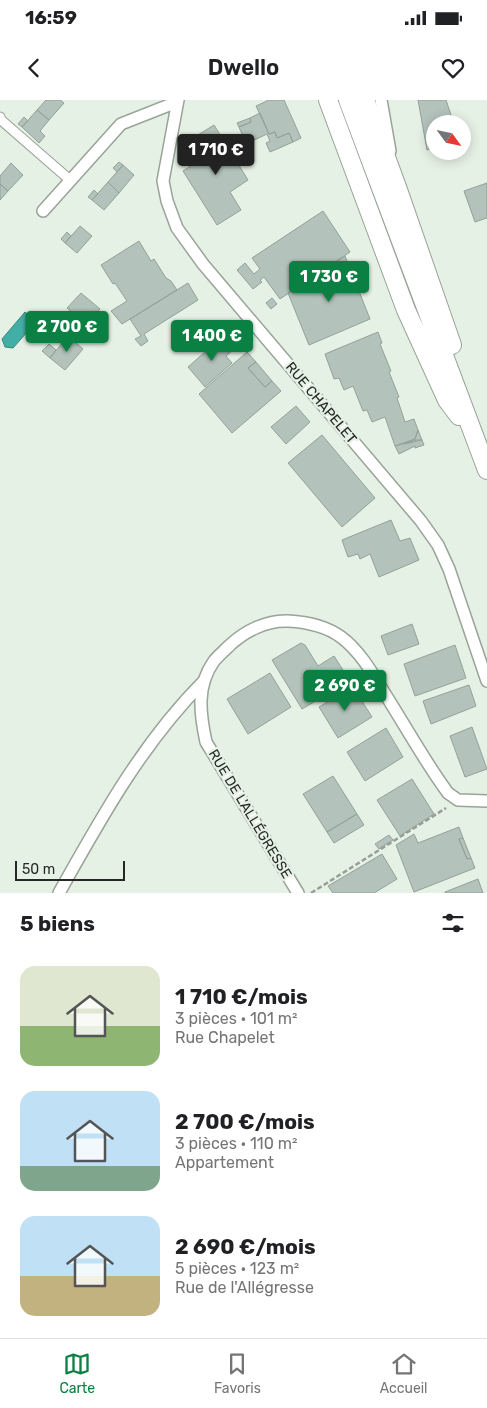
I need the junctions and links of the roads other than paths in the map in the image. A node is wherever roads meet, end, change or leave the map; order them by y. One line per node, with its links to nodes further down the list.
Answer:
1 (328, 100): 10 (main road)
2 (348, 100): 10 (main road)
3 (364, 100): 8 (main road)
4 (381, 100): 8 (street)
5 (177, 101): 7 (street); 12 (street, RUE CHAPELET)
6 (0, 117): 7 (street)
7 (70, 180): 9 (street)
8 (397, 187): 10 (main road)
9 (43, 211)
10 (475, 439): 11 (main road)
11 (487, 470)
12 (487, 681)
13 (204, 682): 14 (street, RUE DE L'ALLÉGRESSE); 15 (street); 16 (street, RUE DE L'ALLÉGRESSE)
14 (487, 801)
15 (59, 893)
16 (298, 893)

